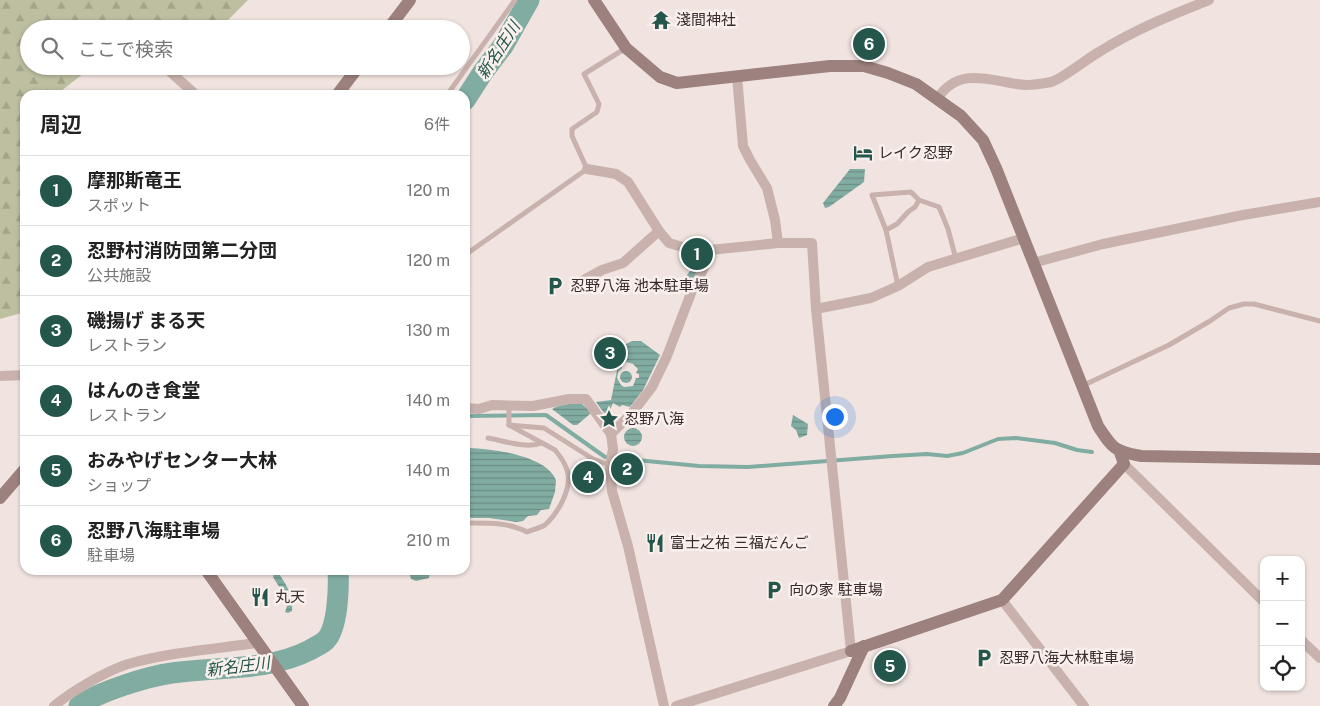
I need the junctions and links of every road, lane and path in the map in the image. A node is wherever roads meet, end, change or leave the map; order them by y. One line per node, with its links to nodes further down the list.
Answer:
1 (410, 0): 5 (street)
2 (515, 0): 7 (lane)
3 (594, 0): 6 (street)
4 (1209, 0): 15 (street)
5 (395, 20)
6 (626, 48): 11 (street); 16 (lane)
7 (470, 63)
8 (174, 75): 12 (street)
9 (352, 75): 13 (street)
10 (461, 75): 14 (lane)
11 (737, 76): 15 (street); 22 (street)
12 (190, 90)
13 (341, 90)
14 (451, 90)
15 (938, 98): 21 (street)
16 (587, 170): 20 (street); 24 (lane)
17 (919, 200): 19 (lane); 19 (lane); 25 (lane)
18 (1320, 202): 26 (street)
19 (886, 230): 28 (lane)
20 (660, 231): 23 (street); 27 (street)
21 (1024, 238): 25 (street); 26 (street)
22 (778, 243): 23 (street); 29 (street)
23 (710, 250): 37 (street)
24 (470, 252)
25 (956, 259): 28 (street)
26 (1033, 263): 33 (street)
27 (582, 281)
28 (898, 286): 29 (street)
29 (816, 309): 52 (street)
30 (1320, 321): 33 (lane)
31 (20, 375): 32 (street)
32 (0, 376)
33 (1082, 386): 40 (street)
34 (509, 407): 35 (street); 36 (lane); 37 (street)
35 (470, 408)
36 (509, 425): 39 (lane); 42 (lane)
37 (612, 434): 42 (street)
38 (488, 438): 39 (lane)
39 (542, 443): 45 (lane)
40 (1122, 458): 41 (street); 47 (street); 48 (street)
41 (1320, 459)
42 (610, 465): 56 (street)
43 (20, 475): 44 (street)
44 (0, 498)
45 (470, 524)
46 (209, 575): 50 (street)
47 (1002, 600): 51 (street); 59 (street)
48 (1263, 601)
49 (1305, 644): 53 (street)
50 (258, 645): 54 (street); 55 (street)
51 (864, 646): 52 (street); 58 (street)
52 (851, 651): 57 (street)
53 (1320, 658)
54 (54, 706)
55 (303, 706)
56 (664, 706)
57 (676, 706)
58 (834, 706)
59 (1084, 706)

